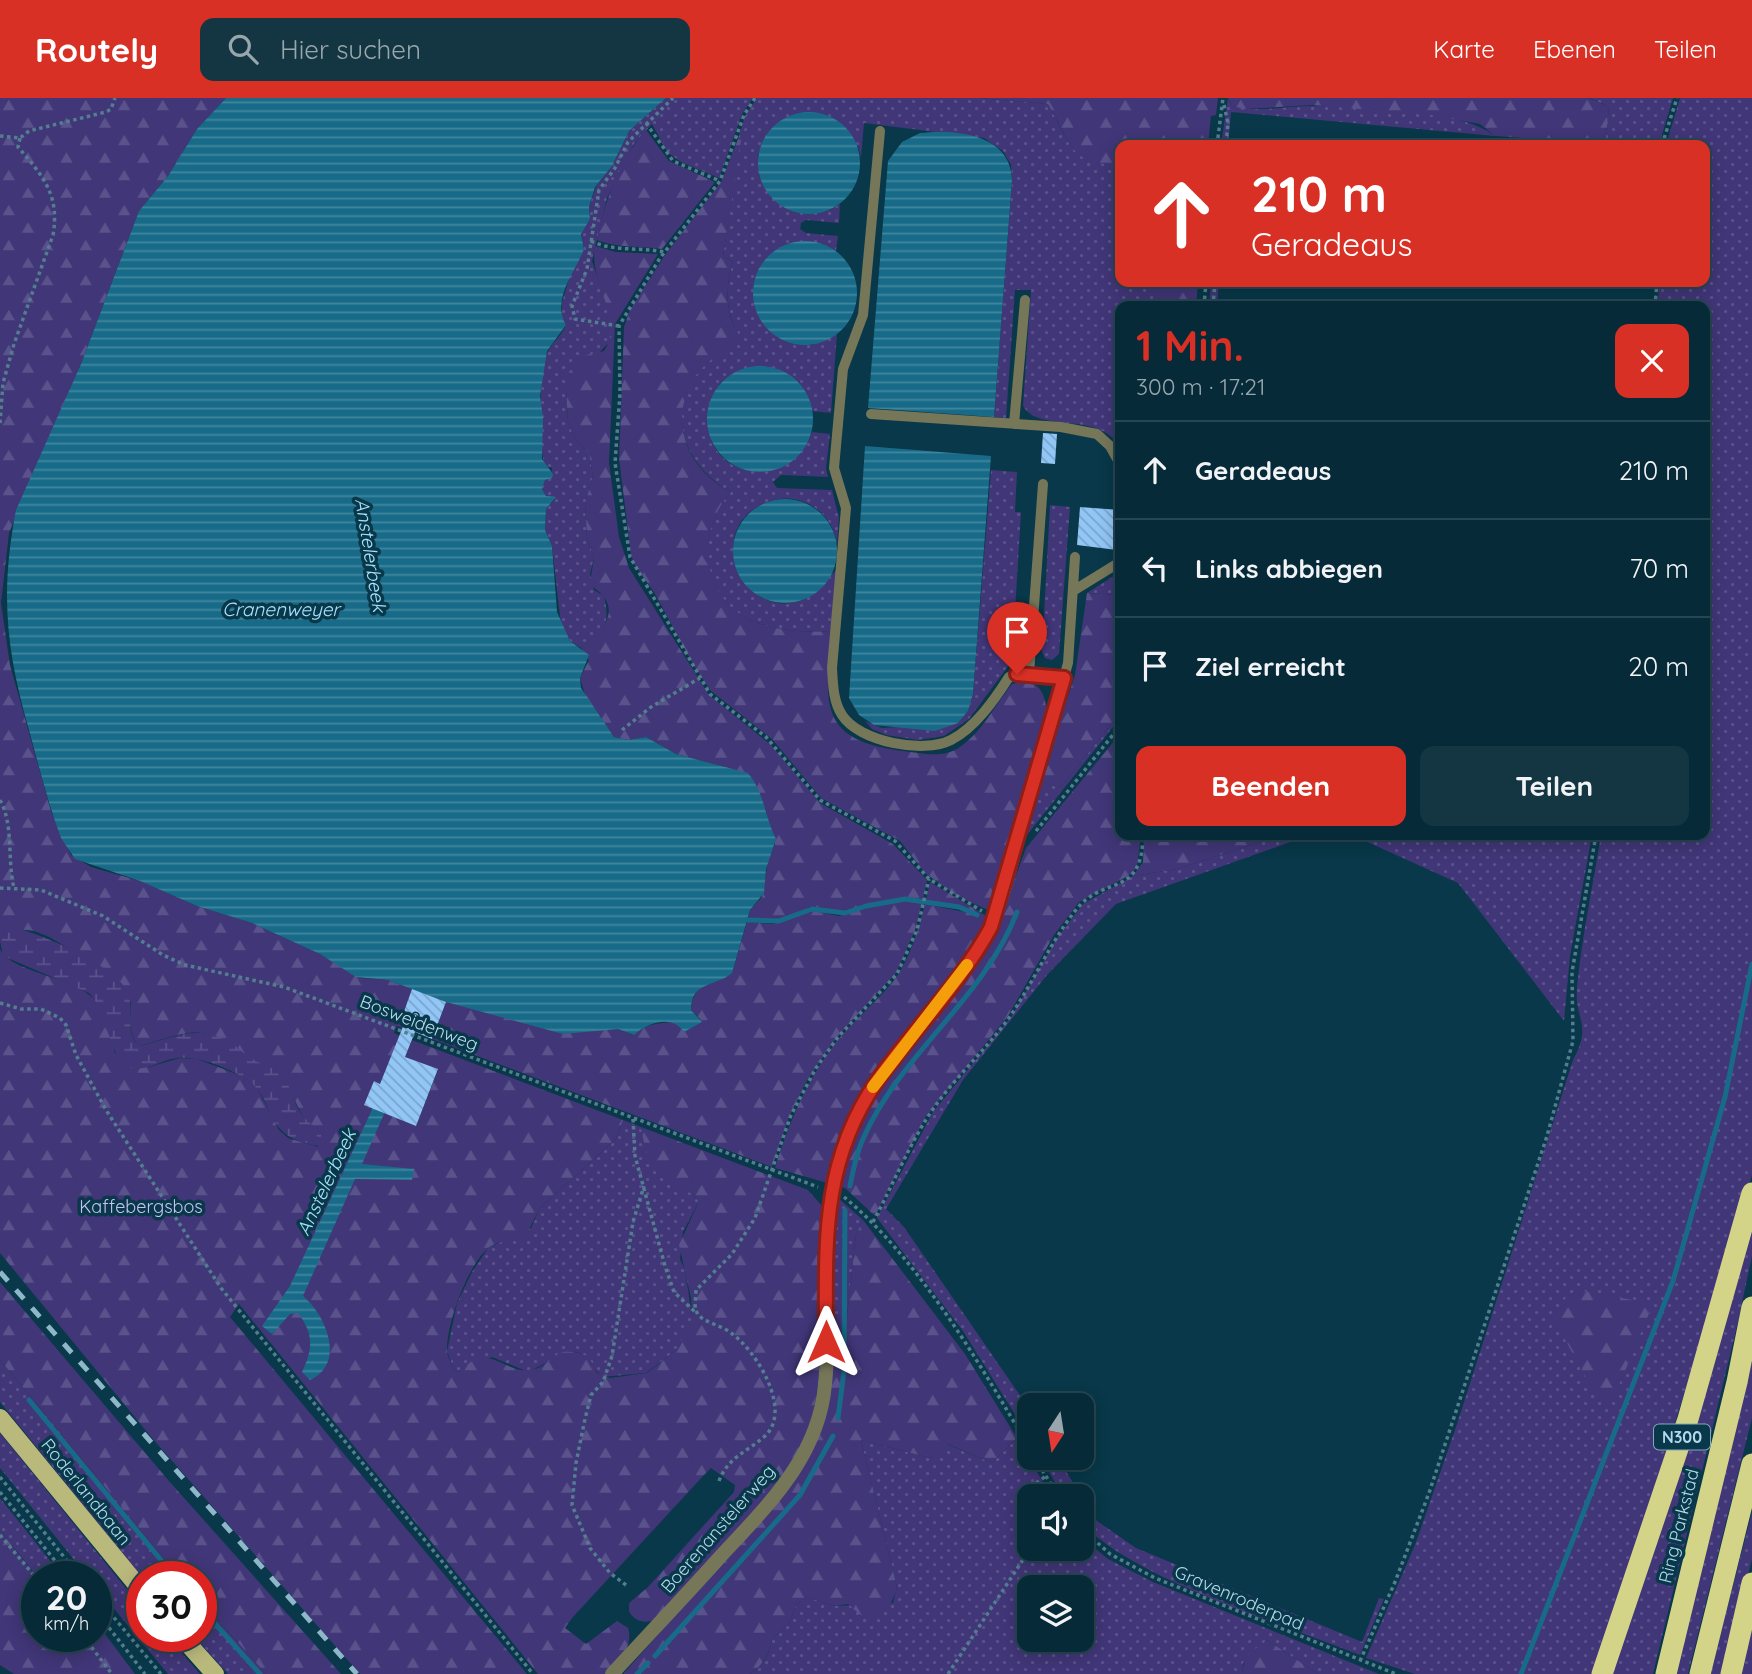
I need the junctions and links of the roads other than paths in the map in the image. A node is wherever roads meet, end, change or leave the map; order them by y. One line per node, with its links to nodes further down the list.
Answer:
1 (880, 131): 10 (lane)
2 (1025, 300): 4 (lane)
3 (871, 414): 4 (lane)
4 (1014, 424): 5 (lane)
5 (1115, 455)
6 (1043, 484): 10 (lane)
7 (1075, 557): 9 (lane)
8 (1115, 565): 9 (lane)
9 (1073, 591): 11 (lane)
10 (1029, 674): 11 (lane)
11 (1064, 678): 12 (lane)
12 (1013, 858): 21 (street, Boerenanstelerweg)
13 (1752, 1194): 22 (highway, N300)
14 (1752, 1307): 23 (highway, Ring Parkstad / N300)
15 (0, 1418): 17 (main road, Roderlandbaan)
16 (1752, 1464): 24 (highway)
17 (126, 1572)
18 (1752, 1583): 25 (highway)
19 (195, 1652): 20 (main road)
20 (215, 1674)
21 (612, 1674)
22 (1602, 1674)
23 (1665, 1674)
24 (1700, 1674)
25 (1731, 1674)

